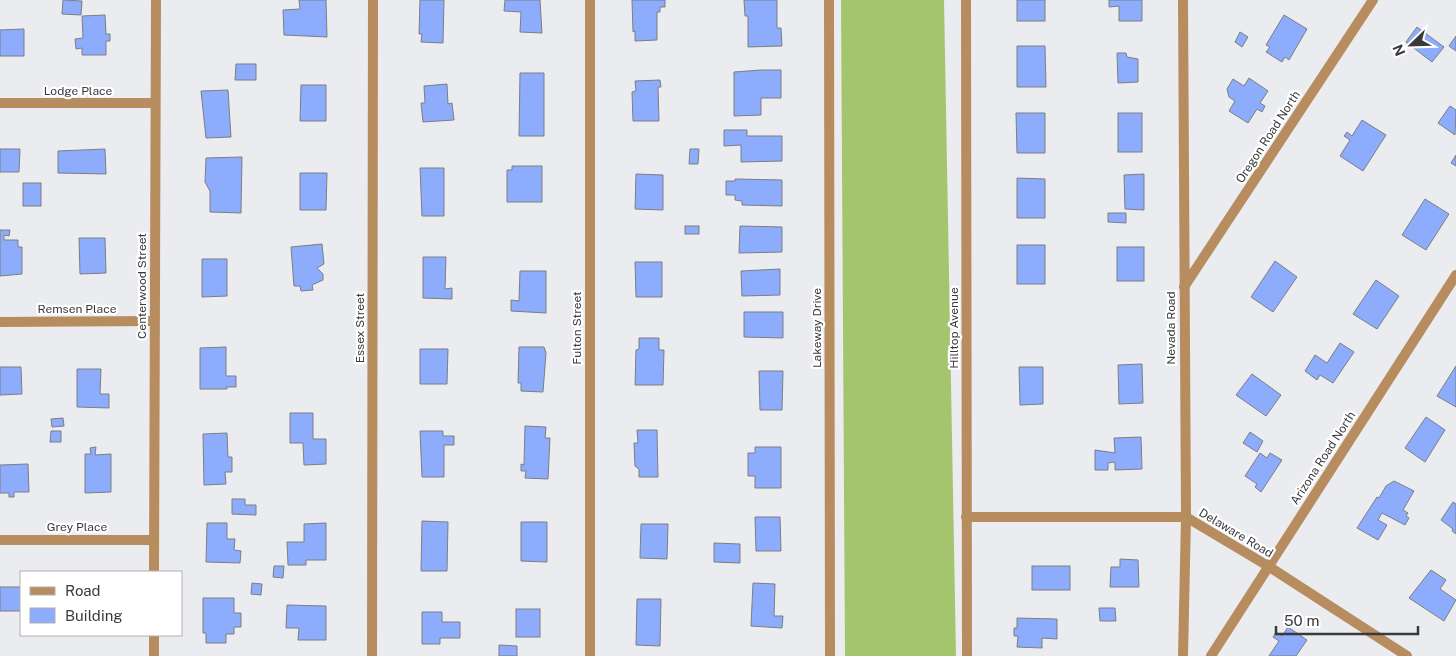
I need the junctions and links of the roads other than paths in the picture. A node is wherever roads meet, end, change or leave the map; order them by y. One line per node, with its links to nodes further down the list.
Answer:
1 (156, 0): 9 (street, Centerwood Street)
2 (372, 0): 22 (street, Essex Street)
3 (590, 0): 23 (street, Fulton Street)
4 (829, 0): 24 (street, Lakeway Drive)
5 (966, 0): 14 (street, Hilltop Avenue)
6 (1183, 0): 11 (street, Nevada Road)
7 (1373, 0): 11 (street, Oregon Road North)
8 (0, 103): 9 (street, Lodge Place)
9 (155, 103): 12 (street, Centerwood Street)
10 (1456, 275): 18 (street, Arizona Road North)
11 (1184, 288): 15 (street, Nevada Road)
12 (154, 321): 13 (street, Remsen Place); 17 (street, Centerwood Street)
13 (0, 322)
14 (966, 517): 15 (street, Delaware Road); 25 (street, Hilltop Avenue)
15 (1186, 517): 18 (street, Delaware Road); 26 (street, Nevada Road)
16 (0, 540): 17 (street, Grey Place)
17 (154, 540): 19 (street, Centerwood Street)
18 (1268, 566): 27 (street, Arizona Road North); 28 (street, Delaware Road)
19 (154, 571)
20 (154, 636): 21 (street)
21 (154, 656)
22 (372, 656)
23 (590, 656)
24 (830, 656)
25 (967, 656)
26 (1183, 656)
27 (1212, 656)
28 (1407, 656)

